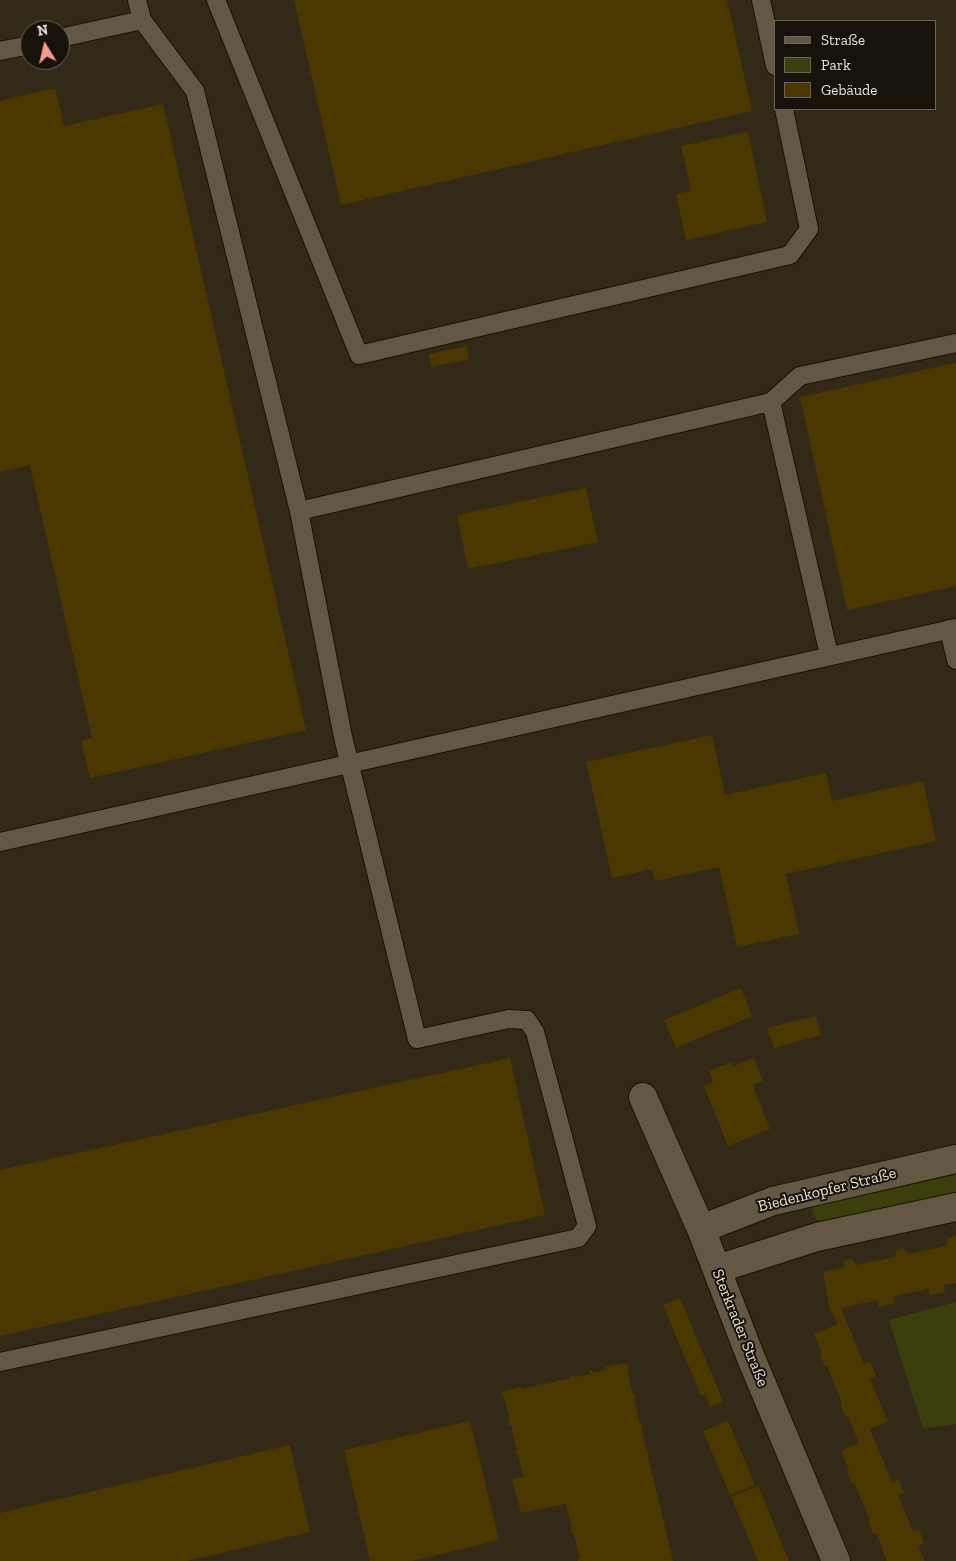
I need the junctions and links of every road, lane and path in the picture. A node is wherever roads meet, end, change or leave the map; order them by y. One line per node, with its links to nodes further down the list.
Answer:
1 (137, 0): 4 (lane)
2 (216, 0): 9 (lane)
3 (761, 0): 8 (lane)
4 (142, 20): 5 (lane); 12 (lane)
5 (70, 36)
6 (20, 47): 7 (lane)
7 (0, 51)
8 (774, 61)
9 (784, 110)
10 (956, 343): 11 (lane)
11 (771, 402): 12 (lane); 14 (lane)
12 (299, 512): 16 (lane)
13 (952, 628): 14 (lane); 15 (lane)
14 (829, 656): 16 (lane)
15 (956, 660)
16 (350, 764): 17 (lane); 23 (lane)
17 (0, 842)
18 (643, 1097): 21 (street, Sterkrader Straße)
19 (956, 1159): 21 (street, Biedenkopfer Straße)
20 (956, 1206): 22 (street)
21 (701, 1229): 22 (street, Sterkrader Straße)
22 (717, 1269): 24 (street, Sterkrader Straße)
23 (0, 1362)
24 (836, 1561)

